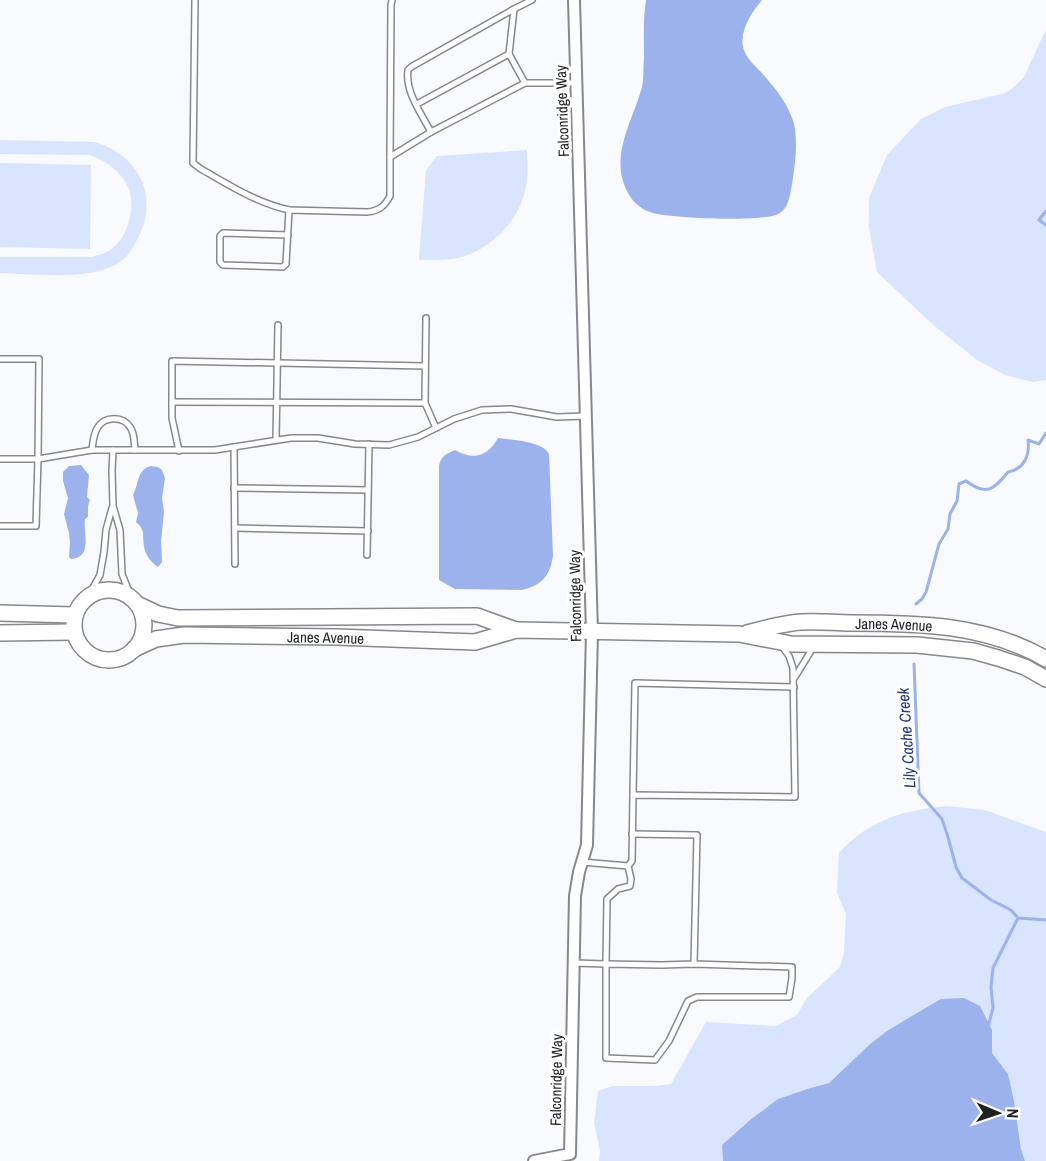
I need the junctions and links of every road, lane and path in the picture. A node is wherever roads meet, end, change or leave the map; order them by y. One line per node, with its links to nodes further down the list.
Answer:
1 (195, 0): 12 (lane)
2 (392, 0): 11 (lane)
3 (532, 0): 5 (lane)
4 (574, 0): 8 (street, Falconridge Way)
5 (514, 9): 6 (lane); 9 (lane)
6 (509, 54): 7 (lane); 9 (lane)
7 (525, 82): 8 (lane); 10 (lane)
8 (576, 83): 22 (street, Falconridge Way)
9 (417, 104): 10 (lane)
10 (431, 132): 11 (lane)
11 (390, 156): 12 (lane)
12 (289, 210): 13 (lane)
13 (288, 235): 13 (lane)
14 (426, 318): 18 (lane)
15 (278, 325): 17 (lane)
16 (0, 359): 32 (lane)
17 (277, 363): 18 (lane); 19 (lane); 20 (lane)
18 (425, 366): 21 (lane)
19 (172, 402): 20 (lane); 30 (lane)
20 (277, 403): 21 (lane); 24 (lane)
21 (425, 403): 23 (lane)
22 (585, 416): 23 (lane); 47 (street, Falconridge Way)
23 (436, 428): 25 (lane)
24 (276, 440): 25 (lane); 26 (lane)
25 (369, 444): 34 (lane)
26 (234, 447): 30 (lane); 33 (lane)
27 (92, 450): 28 (lane); 29 (lane); 32 (lane)
28 (113, 450): 29 (lane); 35 (lane)
29 (135, 450): 30 (lane)
30 (179, 451)
31 (0, 459): 32 (lane)
32 (38, 459): 36 (lane)
33 (234, 488): 34 (lane); 37 (lane)
34 (368, 490): 38 (lane)
35 (113, 506): 41 (lane); 42 (lane)
36 (0, 526)
37 (235, 528): 38 (lane); 40 (lane)
38 (368, 531): 39 (lane)
39 (367, 555)
40 (235, 564)
41 (89, 595): 42 (street, Janes Avenue); 44 (street)
42 (135, 601): 45 (street, Janes Avenue); 52 (street)
43 (0, 613): 44 (street)
44 (74, 615): 46 (street)
45 (516, 630): 47 (street, Janes Avenue); 52 (street, Janes Avenue)
46 (74, 632): 48 (street); 52 (street, Janes Avenue)
47 (591, 632): 49 (street, Janes Avenue); 59 (street, Falconridge Way)
48 (0, 633)
49 (739, 634): 50 (street, Janes Avenue); 53 (street, Janes Avenue)
50 (778, 642): 51 (street, Janes Avenue); 54 (lane)
51 (815, 645): 54 (lane); 55 (street, Janes Avenue)
52 (134, 650)
53 (1046, 659)
54 (794, 678): 56 (lane)
55 (1046, 679)
56 (794, 687): 57 (lane); 57 (lane)
57 (633, 795): 58 (lane)
58 (632, 834): 60 (lane); 63 (lane)
59 (582, 862): 60 (lane); 61 (street, Falconridge Way)
60 (628, 866): 62 (lane)
61 (574, 963): 62 (lane); 64 (street, Falconridge Way)
62 (606, 964): 63 (lane); 63 (lane)
63 (694, 964)
64 (534, 1161)

